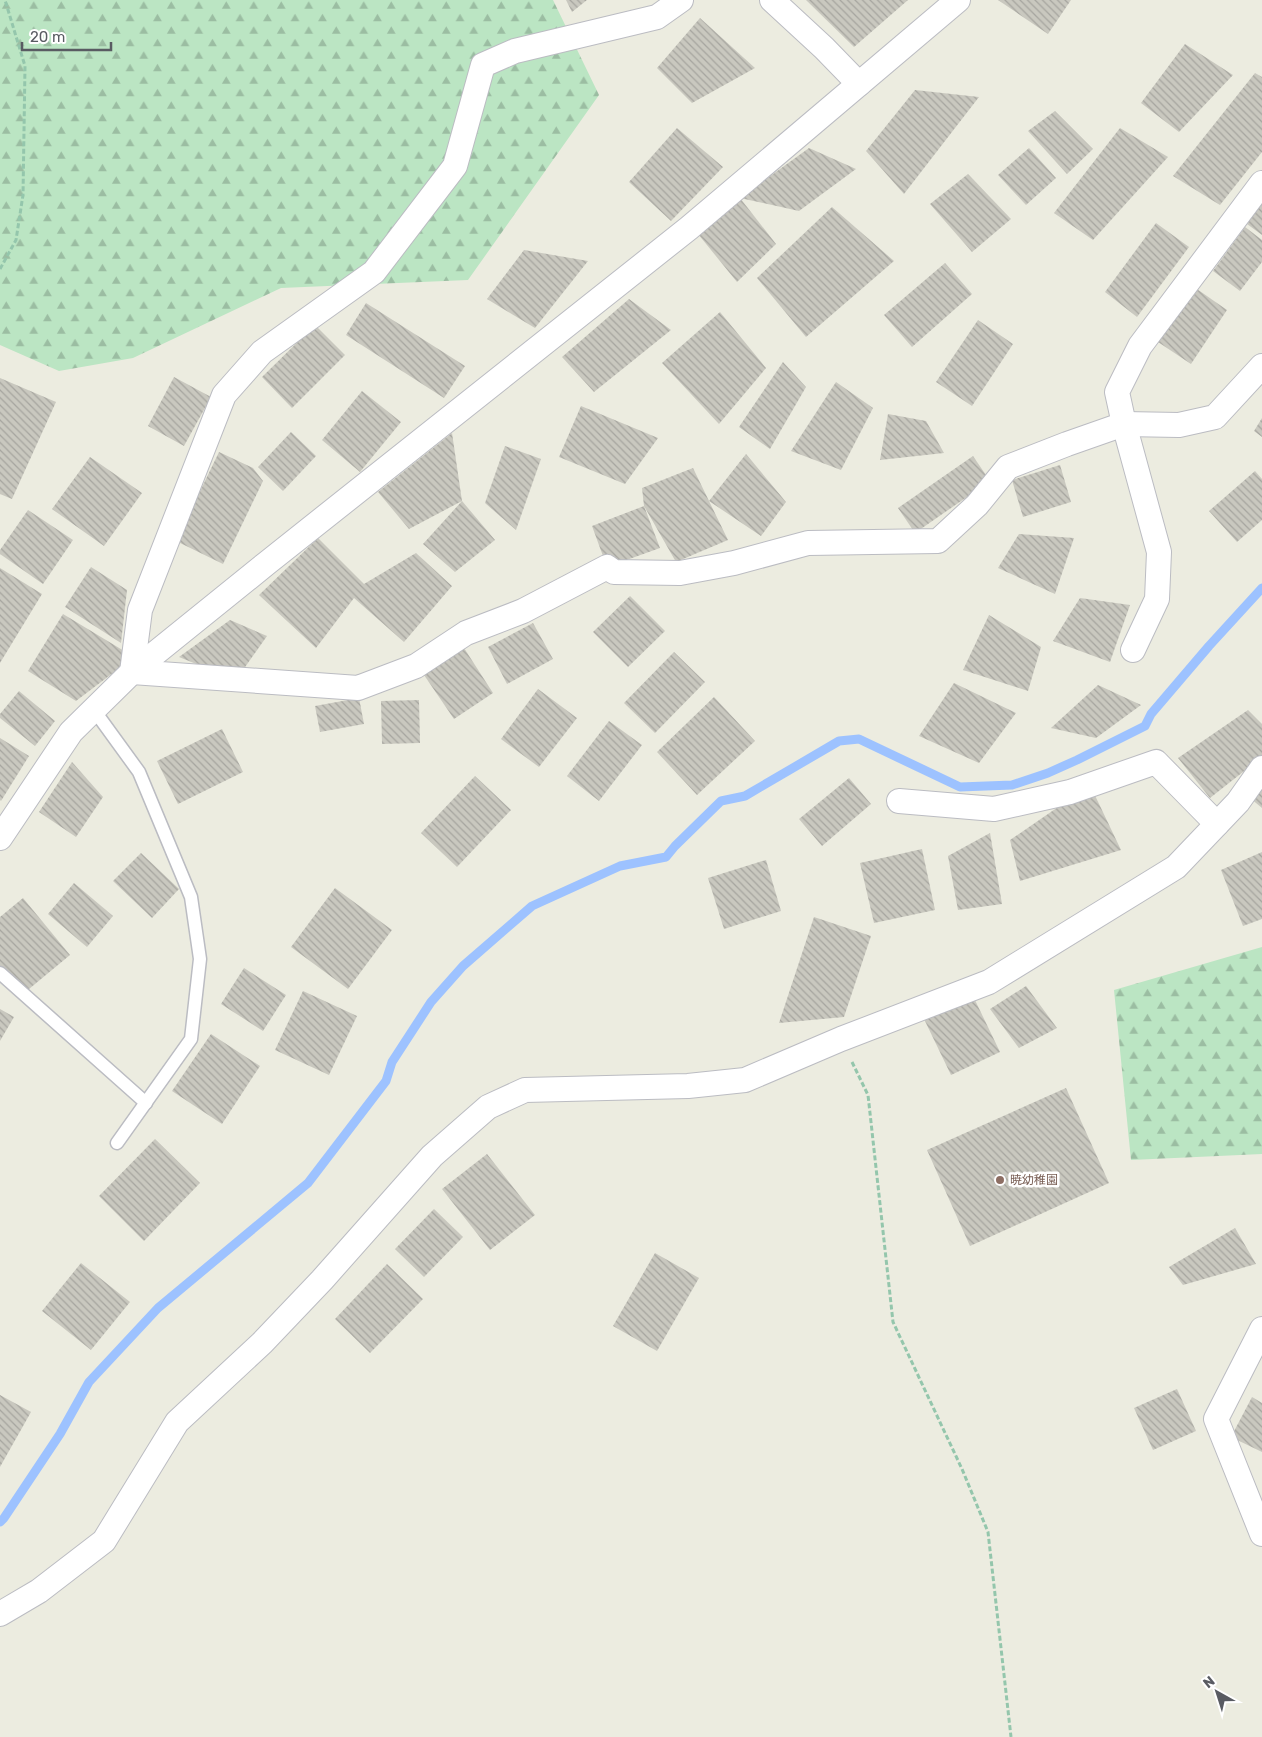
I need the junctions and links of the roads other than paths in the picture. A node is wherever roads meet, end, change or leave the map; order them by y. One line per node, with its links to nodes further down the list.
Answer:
1 (680, 0): 9 (street)
2 (772, 0): 4 (street)
3 (958, 0): 4 (street)
4 (860, 84): 9 (street)
5 (1262, 183): 7 (street)
6 (1262, 366): 7 (street)
7 (1124, 424): 8 (street); 9 (street)
8 (1133, 650)
9 (132, 672): 10 (street)
10 (94, 710): 14 (street); 16 (lane)
11 (1262, 768): 13 (street)
12 (899, 801): 13 (street)
13 (1217, 824): 20 (street)
14 (0, 838)
15 (0, 973): 16 (lane)
16 (146, 1103): 17 (lane)
17 (117, 1143)
18 (1262, 1329): 19 (street)
19 (1262, 1534)
20 (0, 1614)

